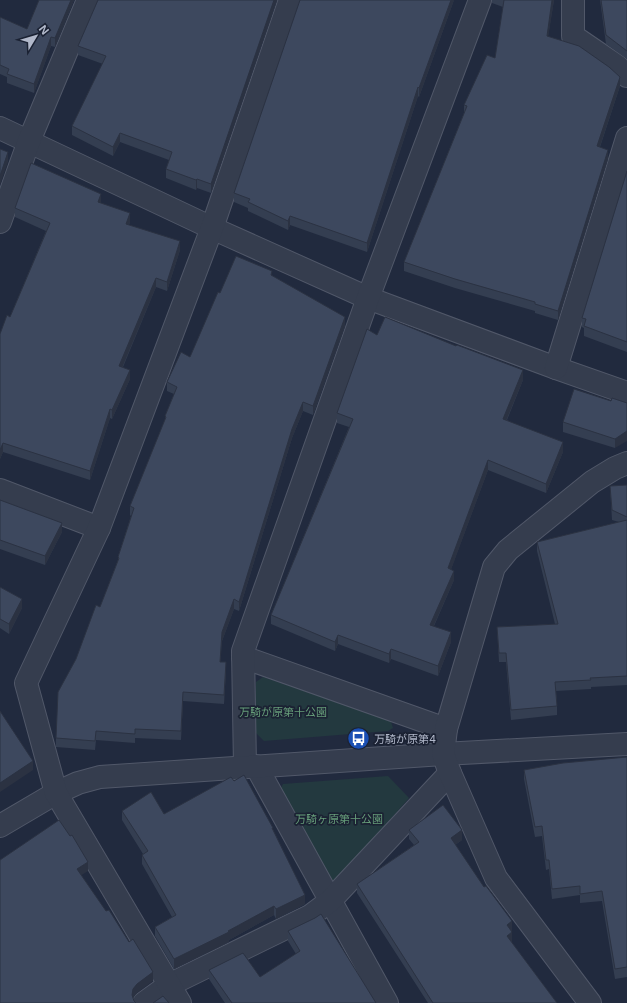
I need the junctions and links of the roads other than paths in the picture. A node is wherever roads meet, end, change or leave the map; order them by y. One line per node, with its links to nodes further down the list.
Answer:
1 (88, 0): 7 (street)
2 (290, 0): 10 (street)
3 (480, 0): 11 (street)
4 (573, 0): 5 (street)
5 (627, 76)
6 (0, 128): 7 (street)
7 (29, 141): 9 (street); 10 (street)
8 (626, 141): 12 (street)
9 (0, 222)
10 (212, 228): 11 (street); 16 (street)
11 (368, 298): 12 (street); 17 (street)
12 (556, 368): 13 (street)
13 (627, 393)
14 (627, 463): 18 (street)
15 (0, 490): 16 (street)
16 (99, 528): 22 (street)
17 (243, 657): 18 (street); 21 (street)
18 (446, 729): 20 (street)
19 (627, 744): 20 (street)
20 (447, 763): 21 (street); 24 (street); 28 (street)
21 (250, 766): 22 (street); 24 (street)
22 (56, 793): 23 (street); 25 (street)
23 (0, 826)
24 (330, 900): 25 (street); 27 (street)
25 (174, 994): 26 (street)
26 (144, 1003)
27 (387, 1003)
28 (590, 1003)

